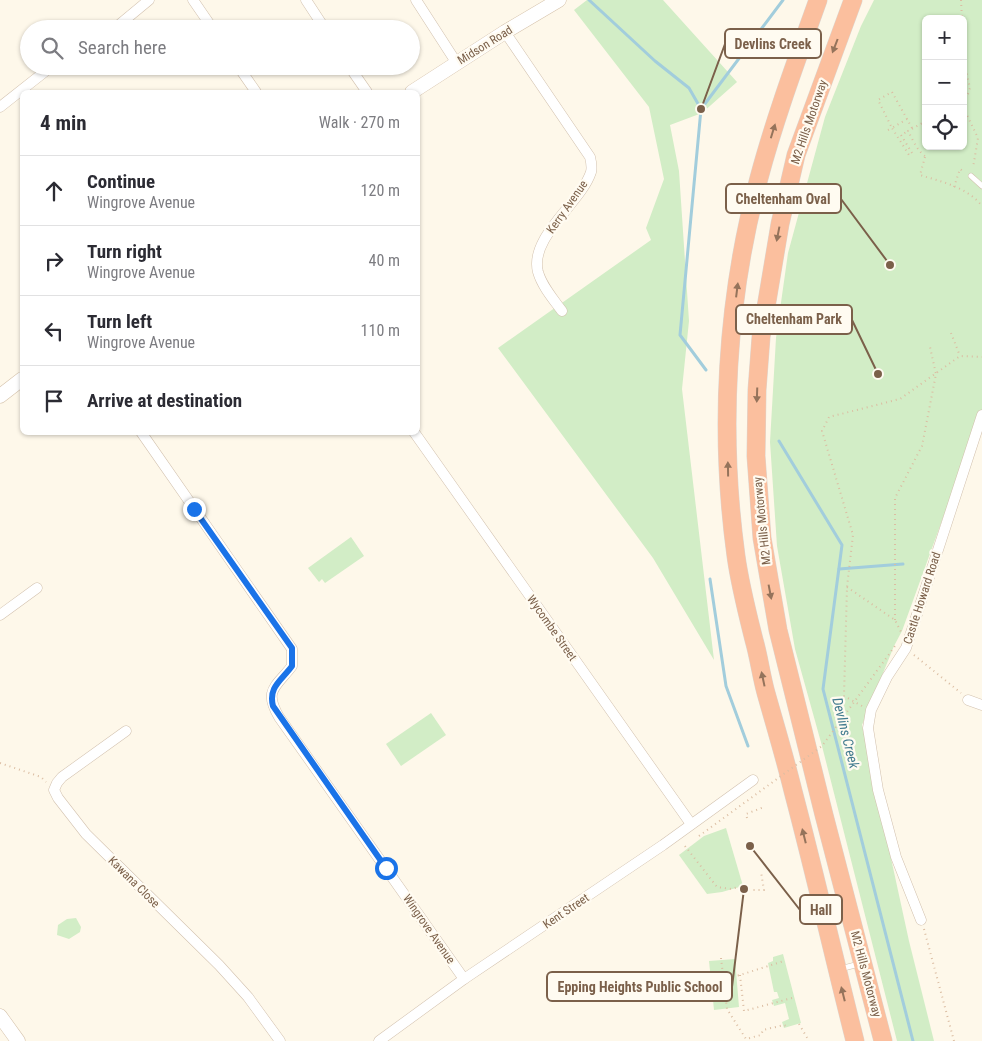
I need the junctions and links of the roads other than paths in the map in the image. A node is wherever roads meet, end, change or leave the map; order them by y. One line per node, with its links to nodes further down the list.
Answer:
1 (150, 0): 8 (street)
2 (194, 0): 9 (street)
3 (306, 0): 10 (street)
4 (416, 0): 12 (street)
5 (559, 0): 11 (street, Midson Road)
6 (818, 0): 39 (highway, M2 Hills Motorway, one-way to 6)
7 (853, 0): 38 (highway, M2 Hills Motorway, one-way to 38)
8 (125, 20)
9 (207, 20)
10 (319, 20)
11 (505, 32): 12 (street, Midson Road); 24 (street, Kerry Avenue)
12 (456, 62): 19 (street, Midson Road)
13 (41, 75): 16 (street)
14 (244, 75): 17 (street)
15 (355, 75): 18 (street)
16 (22, 90)
17 (255, 90)
18 (366, 90)
19 (415, 90)
20 (20, 91): 21 (street)
21 (0, 107)
22 (972, 176): 23 (lane)
23 (982, 186)
24 (562, 311)
25 (20, 381): 26 (street)
26 (0, 396)
27 (982, 415): 37 (street, Castle Howard Road)
28 (143, 435): 40 (street, Wingrove Avenue)
29 (416, 435): 36 (street, Wycombe Street)
30 (37, 588): 31 (street)
31 (0, 615)
32 (968, 700): 33 (street)
33 (982, 704)
34 (126, 731): 43 (street, Kawana Close)
35 (753, 780): 36 (street, Kent Street)
36 (691, 824): 40 (street, Kent Street)
37 (921, 920)
38 (863, 963): 39 (lane); 46 (highway, M2 Hills Motorway)
39 (837, 970): 45 (highway, M2 Hills Motorway, one-way to 39)
40 (464, 979): 44 (street, Kent Street)
41 (0, 1016): 42 (street)
42 (18, 1041)
43 (280, 1041)
44 (379, 1041)
45 (855, 1041)
46 (883, 1041)

